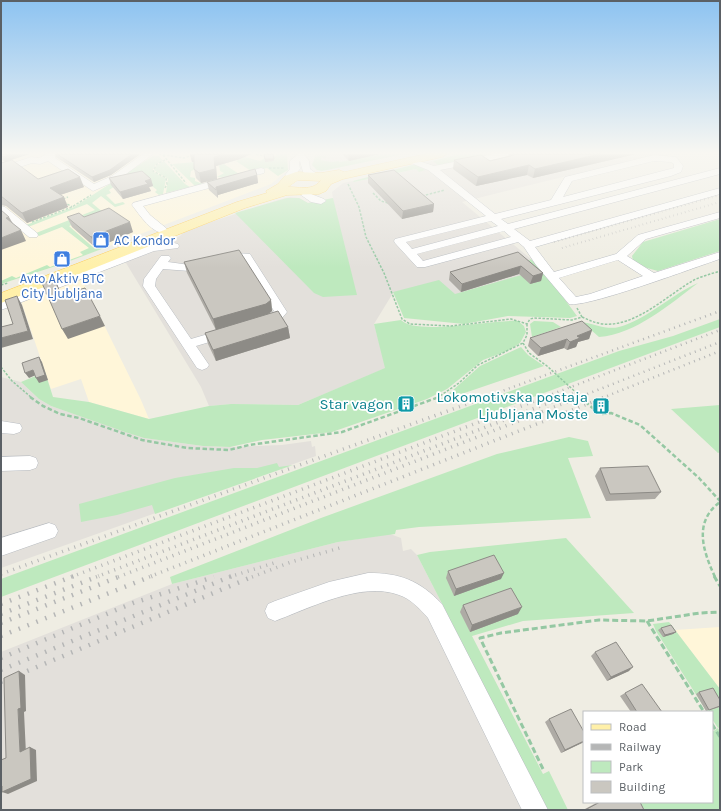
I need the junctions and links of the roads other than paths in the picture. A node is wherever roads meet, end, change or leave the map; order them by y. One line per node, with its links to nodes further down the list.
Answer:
1 (183, 192): 15 (street)
2 (271, 192): 15 (main road)
3 (284, 192): 15 (main road)
4 (462, 192): 12 (street)
5 (561, 192): 9 (street)
6 (596, 192): 9 (street)
7 (642, 192): 13 (street)
8 (717, 192): 16 (street)
9 (555, 202): 12 (street)
10 (1, 209): 14 (street)
11 (720, 215): 19 (street)
12 (494, 218): 13 (street); 17 (street)
13 (507, 228): 16 (street); 17 (street)
14 (33, 235)
15 (167, 236): 20 (street); 23 (main road); 24 (main road); 25 (street)
16 (524, 242): 17 (street); 21 (street)
17 (410, 253)
18 (720, 255): 22 (street)
19 (620, 256): 21 (street); 22 (street)
20 (160, 265): 26 (street); 28 (street)
21 (552, 276): 22 (street)
22 (652, 277)
23 (1, 290)
24 (1, 297)
25 (1, 306)
26 (253, 325)
27 (239, 329): 28 (street)
28 (188, 344): 29 (street)
29 (202, 365)
30 (30, 463): 31 (street)
31 (1, 464)
32 (49, 531): 33 (street)
33 (1, 547)
34 (275, 611): 35 (street)
35 (535, 810)

